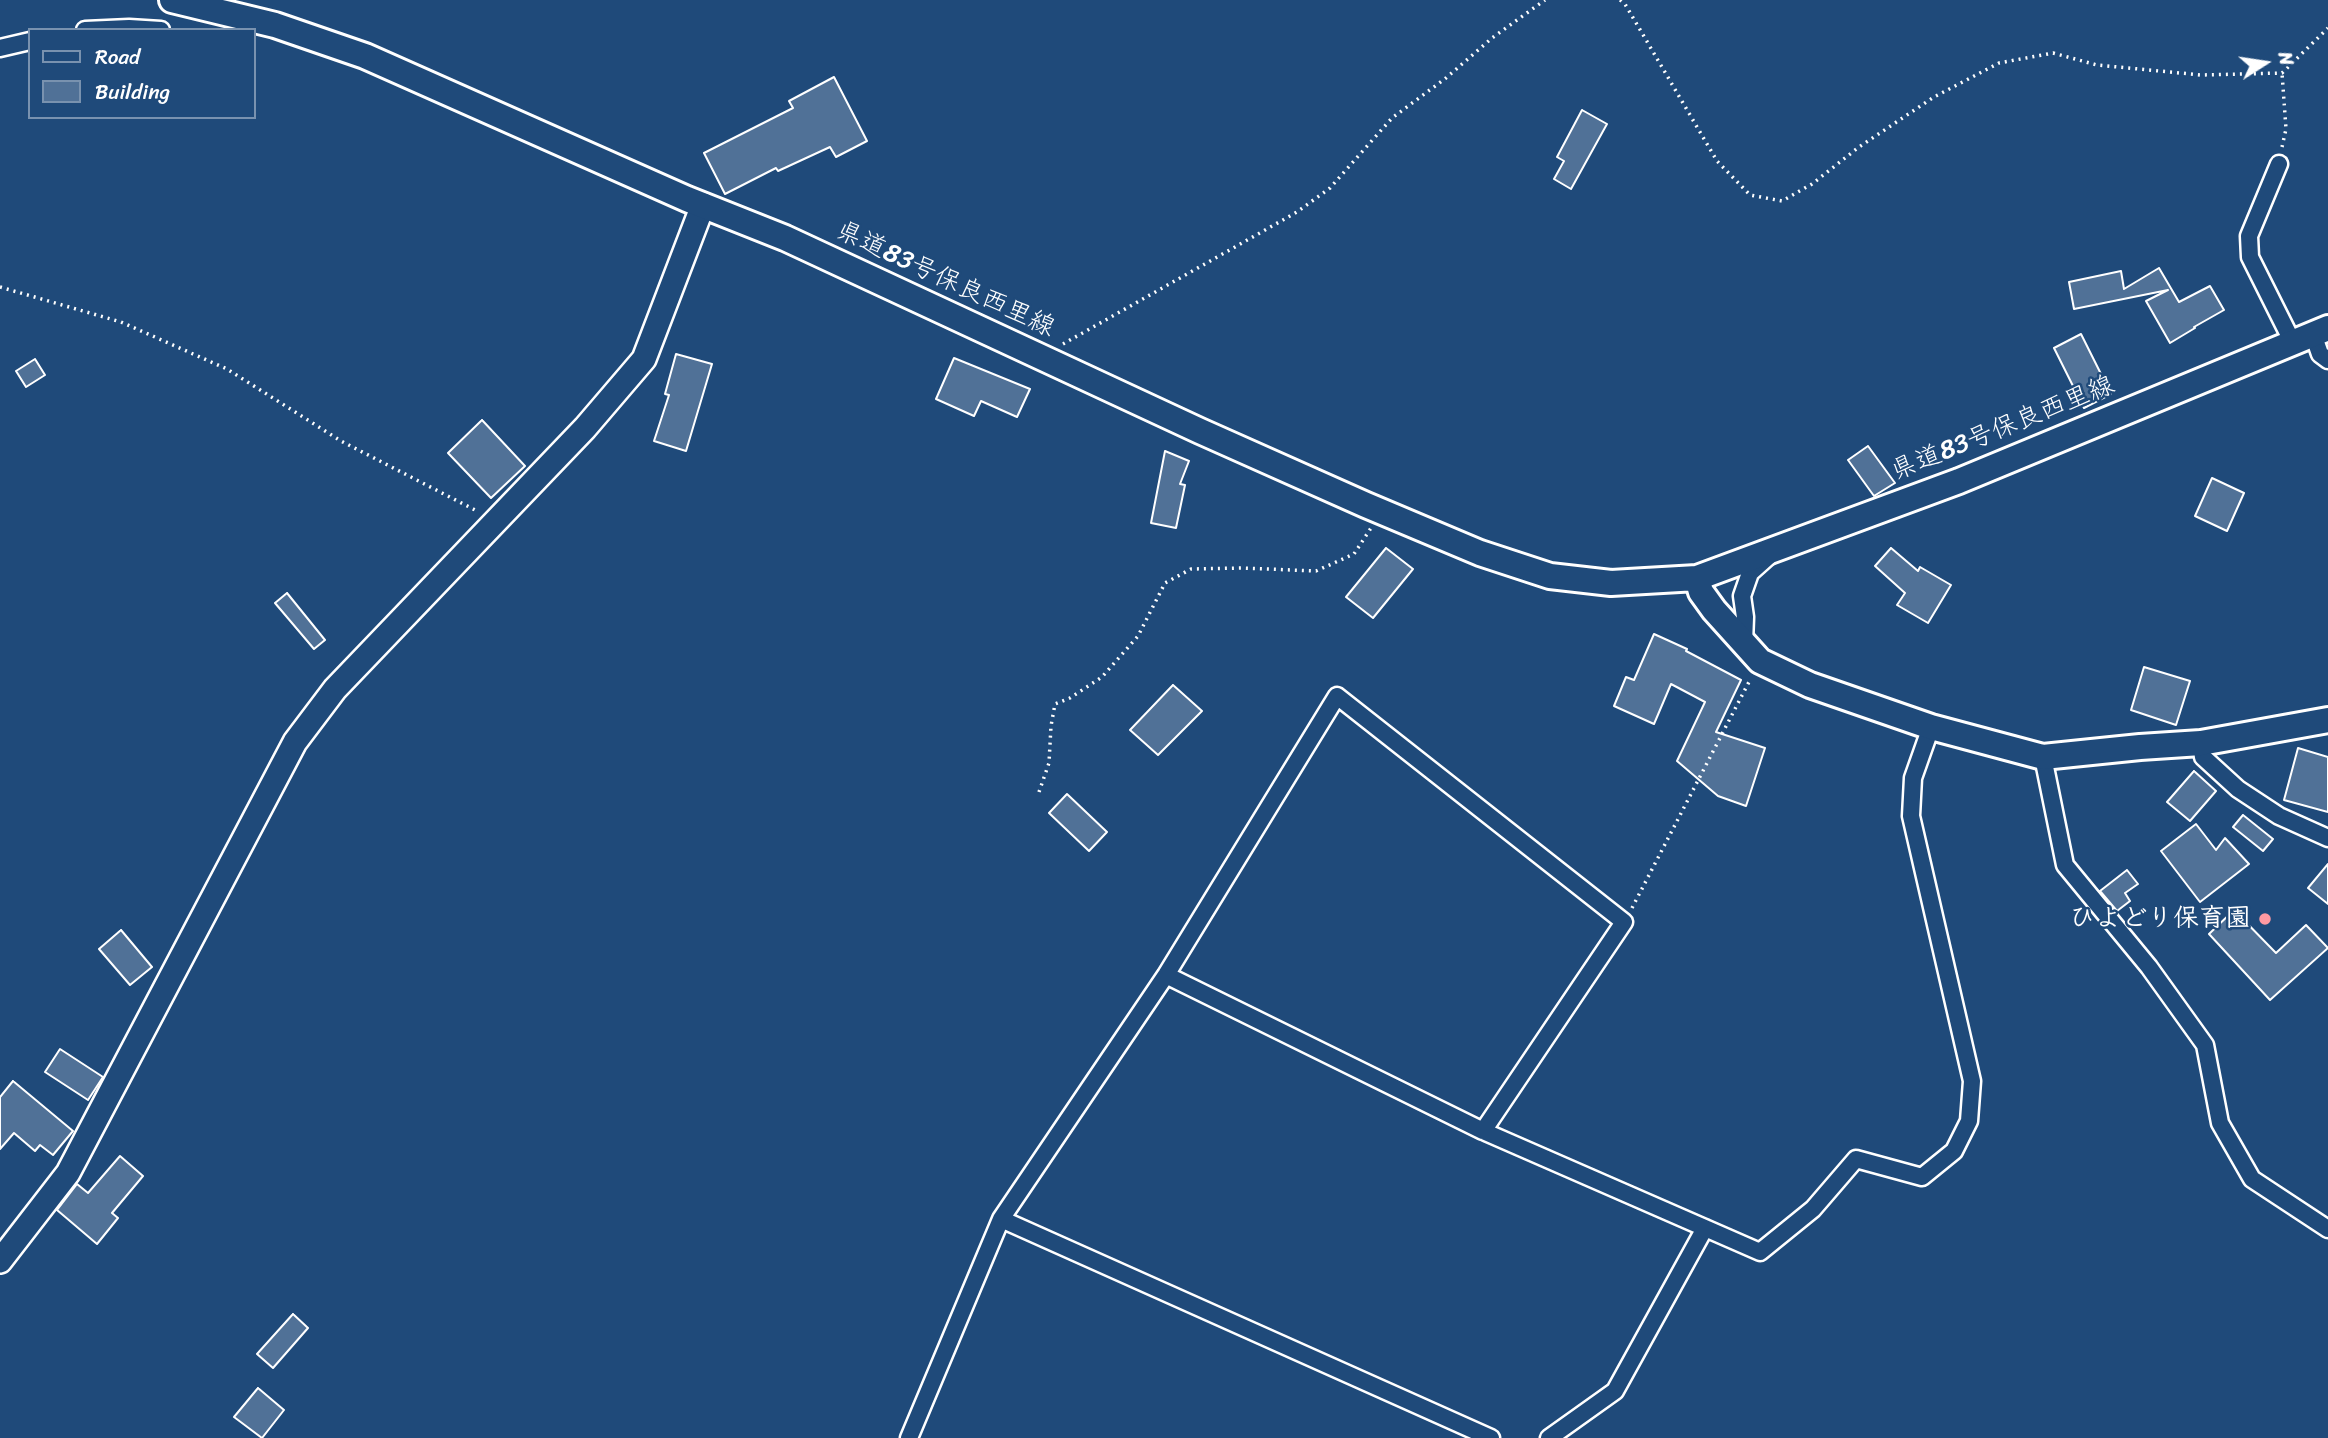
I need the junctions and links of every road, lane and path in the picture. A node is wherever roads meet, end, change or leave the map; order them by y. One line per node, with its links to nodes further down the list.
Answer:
1 (172, 0): 8 (main road, 県道83号保良西里線)
2 (1545, 0): 16 (path)
3 (1620, 0): 11 (path)
4 (2328, 27): 11 (path)
5 (114, 28): 6 (street)
6 (140, 28)
7 (256, 32): 8 (street)
8 (300, 34): 13 (main road, 県道83号保良西里線)
9 (28, 41): 10 (street)
10 (0, 48)
11 (2282, 73): 12 (path)
12 (2278, 164): 15 (street)
13 (703, 205): 16 (main road, 県道83号保良西里線); 19 (street)
14 (0, 287): 19 (path)
15 (2312, 335): 17 (street); 20 (main road, 県道83号保良西里線)
16 (1041, 357): 18 (main road, 県道83号保良西里線)
17 (2328, 360)
18 (1382, 512): 21 (main road, 県道83号保良西里線); 27 (path)
19 (496, 520): 35 (street)
20 (1776, 550): 21 (main road, 県道83号保良西里線); 22 (street)
21 (1697, 578): 22 (main road)
22 (1752, 652): 24 (main road); 29 (path)
23 (2328, 720): 25 (main road)
24 (1931, 727): 26 (main road); 33 (street)
25 (2201, 743): 26 (main road); 28 (street)
26 (2043, 757): 34 (street)
27 (1039, 792)
28 (2328, 838)
29 (1624, 922): 30 (street); 31 (street)
30 (1166, 975): 31 (street); 32 (street)
31 (1483, 1130): 33 (street)
32 (1001, 1219): 36 (street); 37 (street)
33 (1705, 1228): 38 (street)
34 (2328, 1228)
35 (0, 1261)
36 (909, 1438)
37 (1491, 1438)
38 (1549, 1438)

